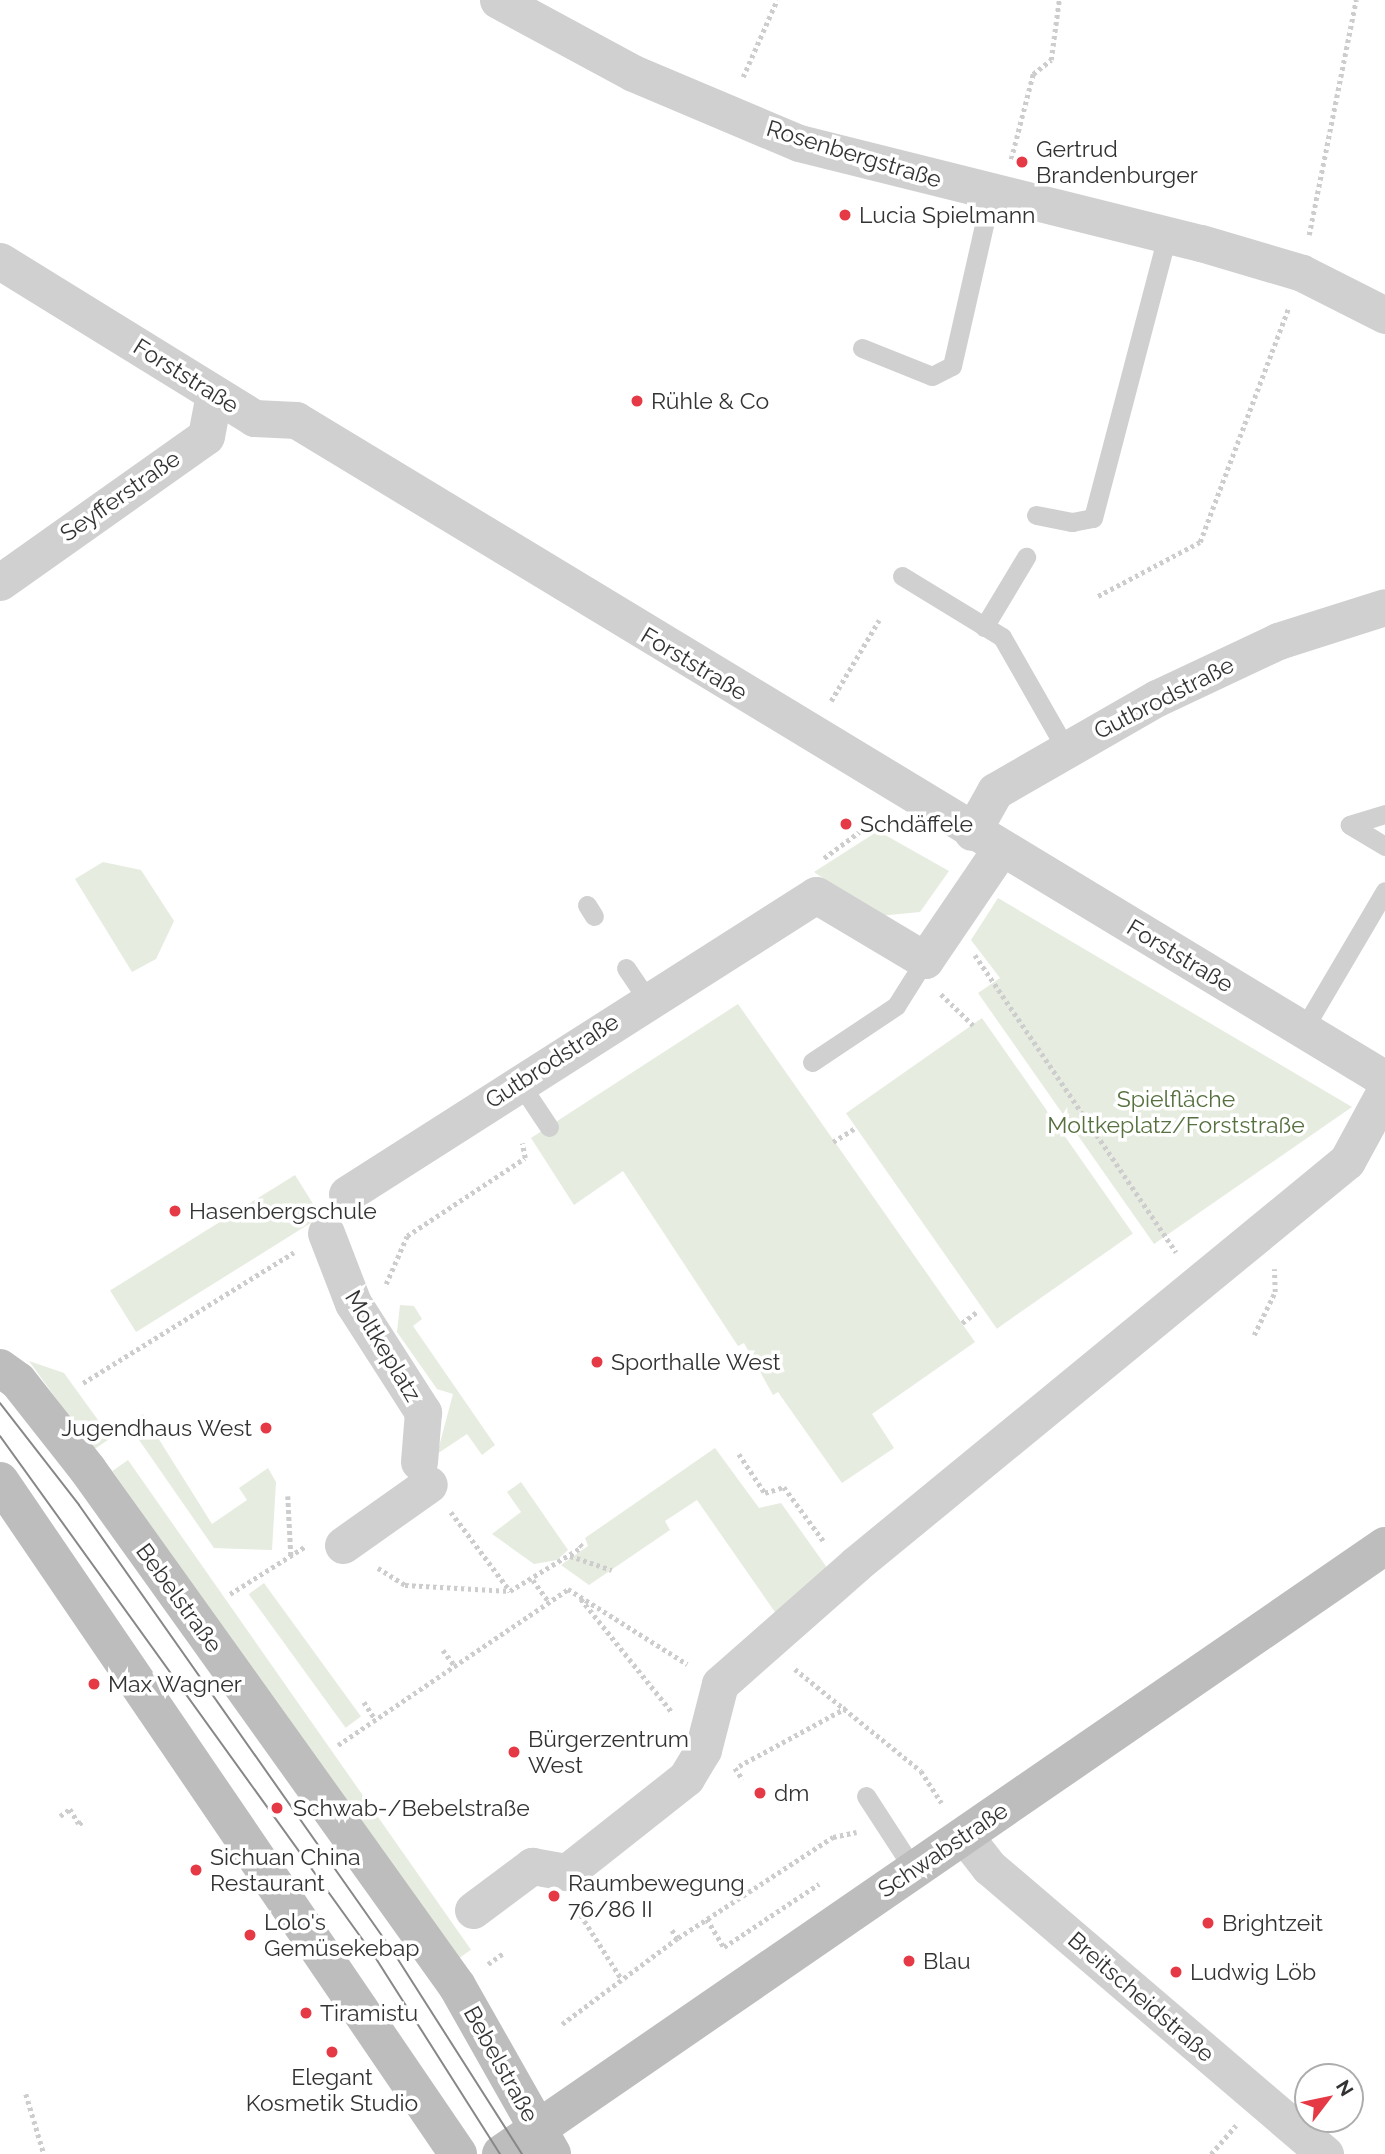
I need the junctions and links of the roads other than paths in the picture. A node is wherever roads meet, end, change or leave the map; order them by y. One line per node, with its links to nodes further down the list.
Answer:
1 (498, 0): 2 (street, Rosenbergstraße)
2 (991, 194): 3 (street, Rosenbergstraße); 6 (lane)
3 (1167, 235): 5 (street, Rosenbergstraße); 8 (lane)
4 (0, 261): 7 (street, Forststraße)
5 (1385, 315)
6 (862, 348)
7 (215, 394): 11 (street, Seyfferstraße); 16 (street, Forststraße)
8 (1037, 515)
9 (1026, 557): 13 (lane)
10 (902, 576): 13 (lane)
11 (0, 582)
12 (1385, 607): 14 (street, Gutbrodstraße)
13 (984, 627): 14 (lane)
14 (1066, 749): 16 (street, Gutbrodstraße)
15 (1385, 814): 17 (lane)
16 (987, 840): 19 (street, Gutbrodstraße); 22 (street, Forststraße)
17 (1385, 846)
18 (1385, 891): 22 (lane)
19 (921, 966): 21 (street, Gutbrodstraße); 23 (lane)
20 (626, 968): 21 (lane)
21 (647, 999): 26 (street, Gutbrodstraße)
22 (1303, 1030): 24 (street, Forststraße)
23 (812, 1062)
24 (1385, 1079)
25 (1385, 1091): 37 (street)
26 (528, 1095): 27 (lane); 28 (street, Gutbrodstraße)
27 (549, 1127)
28 (346, 1194)
29 (326, 1233): 32 (street, Moltkeplatz)
30 (0, 1368): 38 (street, Bebelstraße)
31 (0, 1481): 39 (street)
32 (343, 1545)
33 (1385, 1546): 35 (street, Schwabstraße)
34 (866, 1796): 36 (lane)
35 (956, 1824): 36 (street, Schwabstraße); 41 (street, Breitscheidstraße)
36 (914, 1870): 38 (street, Schwabstraße)
37 (473, 1910)
38 (544, 2140): 40 (street, Schwabstraße)
39 (458, 2154)
40 (501, 2154)
41 (1325, 2154)

